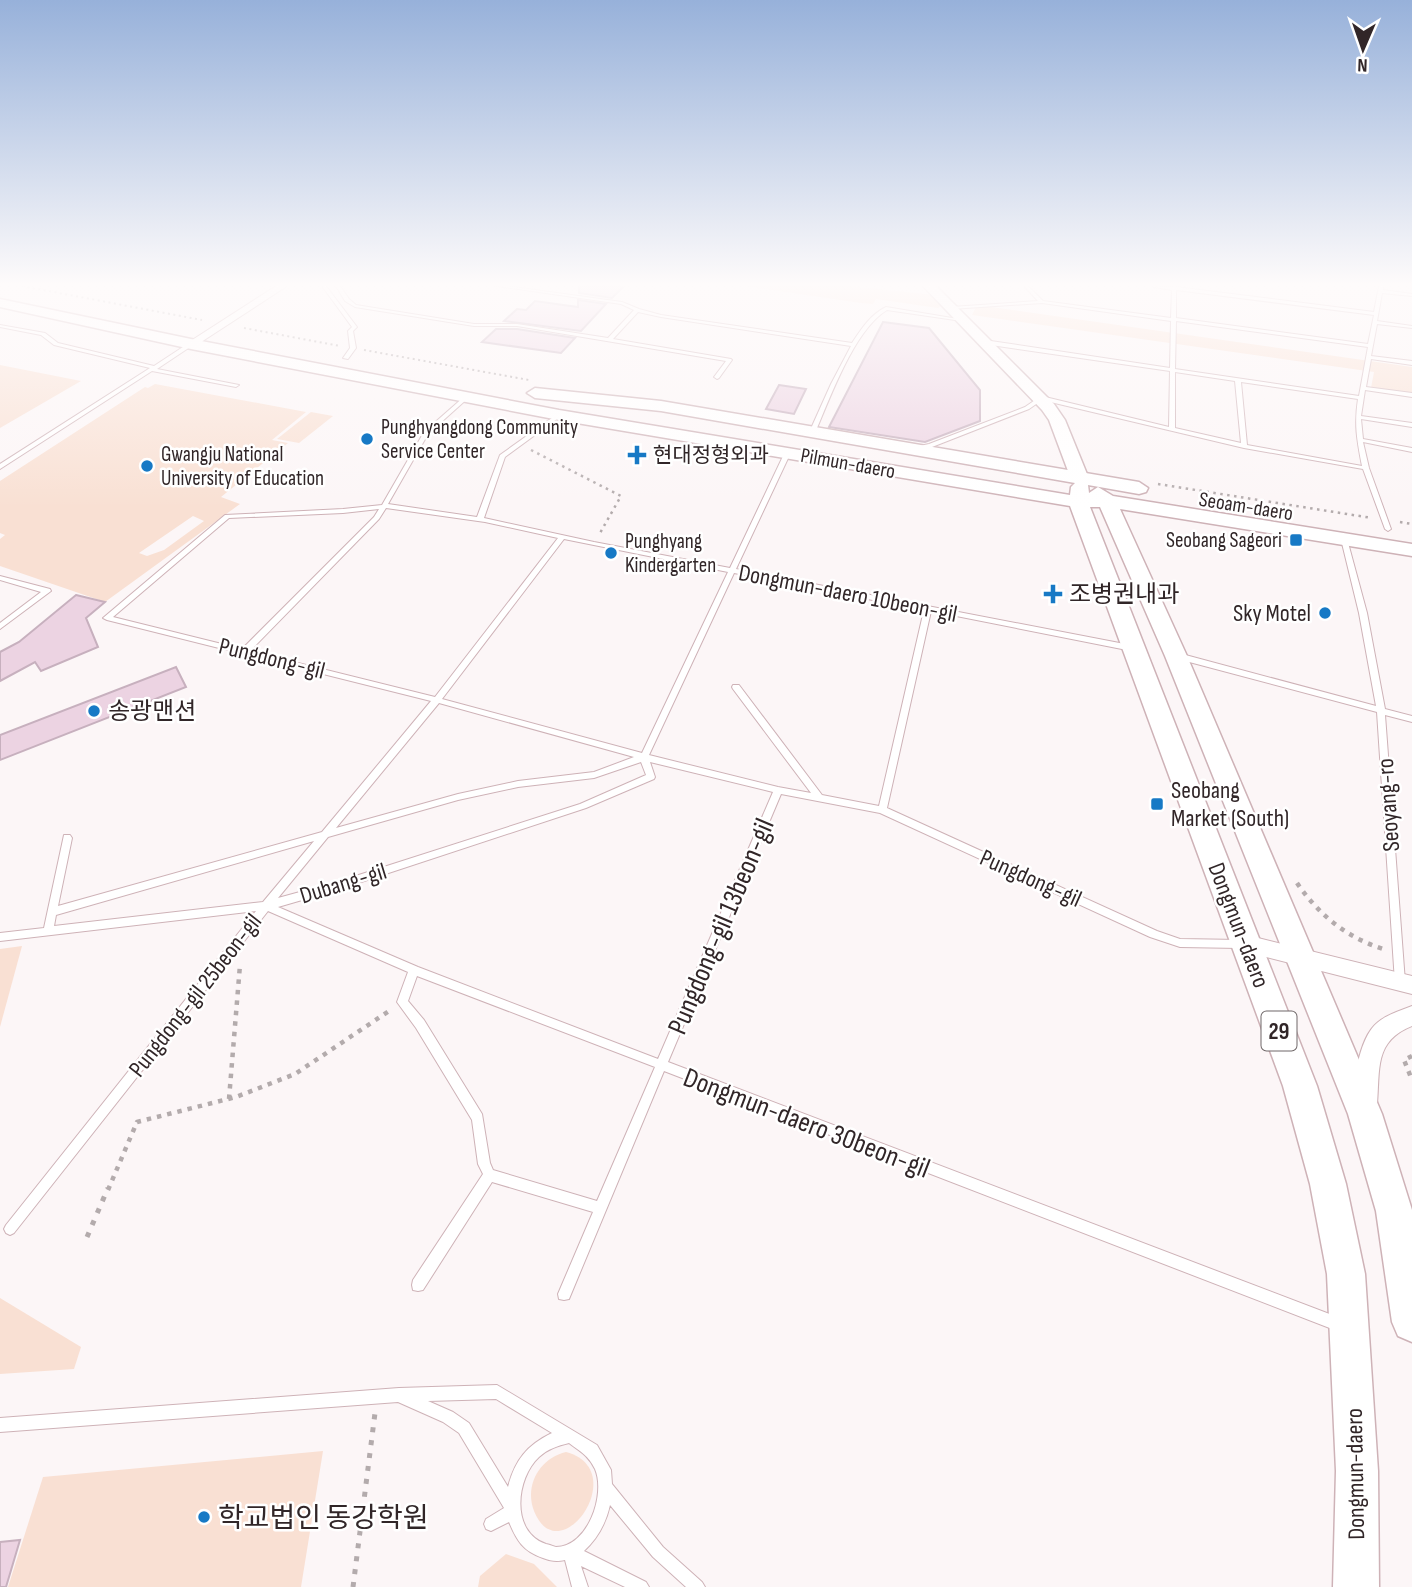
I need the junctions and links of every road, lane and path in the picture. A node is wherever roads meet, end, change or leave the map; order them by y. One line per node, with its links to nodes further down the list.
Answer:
1 (119, 360): 13 (lane)
2 (167, 360): 13 (lane)
3 (272, 360): 20 (main road, Pilmun-daero)
4 (357, 360): 27 (main road, Pilmun-daero)
5 (729, 360): 15 (lane)
6 (847, 360): 27 (lane, Pilmun-daero)
7 (1002, 360): 21 (main road)
8 (1106, 360): 14 (lane)
9 (1173, 360): 14 (lane)
10 (1368, 360): 18 (lane)
11 (1391, 360): 12 (lane)
12 (1412, 363)
13 (154, 369): 17 (lane); 34 (lane)
14 (1173, 370): 16 (lane); 26 (lane)
15 (717, 377)
16 (1238, 380): 22 (lane); 30 (lane)
17 (236, 385)
18 (1363, 388): 19 (lane); 22 (lane)
19 (1412, 395)
20 (465, 398): 23 (main road, Pilmun-daero); 37 (lane)
21 (1041, 398): 26 (lane); 31 (lane); 36 (main road)
22 (1360, 398): 24 (lane)
23 (559, 415): 29 (lane); 33 (main road, Pilmun-daero)
24 (1359, 417): 25 (lane); 28 (lane)
25 (1412, 425)
26 (1172, 430): 30 (lane)
27 (812, 433): 31 (main road, Pilmun-daero)
28 (1360, 440): 32 (lane); 35 (lane)
29 (517, 443): 38 (lane); 43 (path)
30 (1244, 446): 35 (lane)
31 (909, 449): 36 (main road, Pilmun-daero)
32 (1412, 450)
33 (788, 452): 36 (main road, Pilmun-daero); 45 (lane)
34 (0, 467)
35 (1366, 468): 39 (lane)
36 (1088, 494): 39 (main road, Seoam-daero); 42 (main road, Seoam-daero); 50 (main road, Dongmun-daero / 29); 52 (main road, Dongmun-daero / 29)
37 (386, 506): 38 (lane, Dongmun-daero 10beon-gil); 48 (lane, Dongmun-daero 10beon-gil); 51 (lane)
38 (480, 519): 41 (lane, Dongmun-daero 10beon-gil)
39 (1388, 529): 40 (main road, Seoam-daero)
40 (1412, 533)
41 (562, 537): 43 (lane, Dongmun-daero 10beon-gil); 54 (lane)
42 (1343, 539): 44 (main road, Seoam-daero); 55 (lane)
43 (594, 544): 45 (lane, Dongmun-daero 10beon-gil)
44 (1412, 550)
45 (733, 571): 47 (lane, Dongmun-daero 10beon-gil); 57 (lane)
46 (0, 578): 49 (lane)
47 (928, 608): 50 (lane, Dongmun-daero 10beon-gil); 60 (lane)
48 (107, 618): 51 (lane, Pungdong-gil)
49 (0, 627)
50 (1133, 648): 67 (main road, Dongmun-daero / 29)
51 (245, 651): 54 (lane, Pungdong-gil)
52 (1176, 656): 55 (lane); 69 (main road, Dongmun-daero / 29)
53 (736, 687): 59 (lane)
54 (437, 700): 57 (lane, Pungdong-gil); 61 (lane, Pungdong-gil 25beon-gil)
55 (1381, 711): 56 (lane); 71 (lane, Seoyang-ro)
56 (1412, 719)
57 (644, 757): 58 (lane, Pungdong-gil); 61 (lane); 63 (lane, Dubang-gil)
58 (778, 790): 59 (lane, Pungdong-gil); 75 (lane, Pungdong-gil 13beon-gil)
59 (819, 797): 60 (lane, Pungdong-gil)
60 (882, 810): 67 (lane, Pungdong-gil)
61 (327, 832): 63 (lane, Pungdong-gil 25beon-gil); 64 (lane)
62 (67, 838): 64 (lane)
63 (266, 906): 65 (lane, Dubang-gil); 68 (lane, Pungdong-gil 25beon-gil); 70 (lane, Dongmun-daero 30beon-gil)
64 (51, 912): 65 (lane)
65 (48, 930): 66 (lane, Dubang-gil)
66 (0, 937)
67 (1246, 944): 69 (street, Seoyang-ro); 86 (main road, Dongmun-daero / 29)
68 (234, 946): 77 (path); 81 (lane, Pungdong-gil 25beon-gil)
69 (1299, 956): 71 (street, Seoyang-ro); 78 (main road, Dongmun-daero / 29)
70 (414, 970): 72 (lane); 75 (lane, Dongmun-daero 30beon-gil)
71 (1406, 983)
72 (402, 1002): 77 (path); 79 (lane)
73 (1412, 1016): 78 (street)
74 (1412, 1056): 76 (path)
75 (661, 1066): 80 (lane, Pungdong-gil 13beon-gil); 86 (lane, Dongmun-daero 30beon-gil)
76 (1412, 1080)
77 (229, 1099): 82 (path)
78 (1365, 1114): 85 (main road, Dongmun-daero / 29)
79 (489, 1175): 80 (lane); 83 (lane)
80 (601, 1208): 84 (lane, Pungdong-gil 13beon-gil)
81 (10, 1229)
82 (88, 1237)
83 (418, 1285)
84 (564, 1294)
85 (1412, 1322)
86 (1351, 1329): 99 (main road, Dongmun-daero / 29)
87 (399, 1395): 88 (lane); 90 (lane); 92 (lane)
88 (377, 1397): 89 (lane); 95 (path)
89 (0, 1425)
90 (570, 1436): 91 (lane); 92 (lane)
91 (607, 1489): 94 (lane); 98 (lane)
92 (514, 1511): 93 (lane); 94 (lane)
93 (491, 1524)
94 (570, 1552): 96 (lane); 97 (lane)
95 (353, 1587)
96 (580, 1587)
97 (641, 1587)
98 (697, 1587)
99 (1356, 1587)

